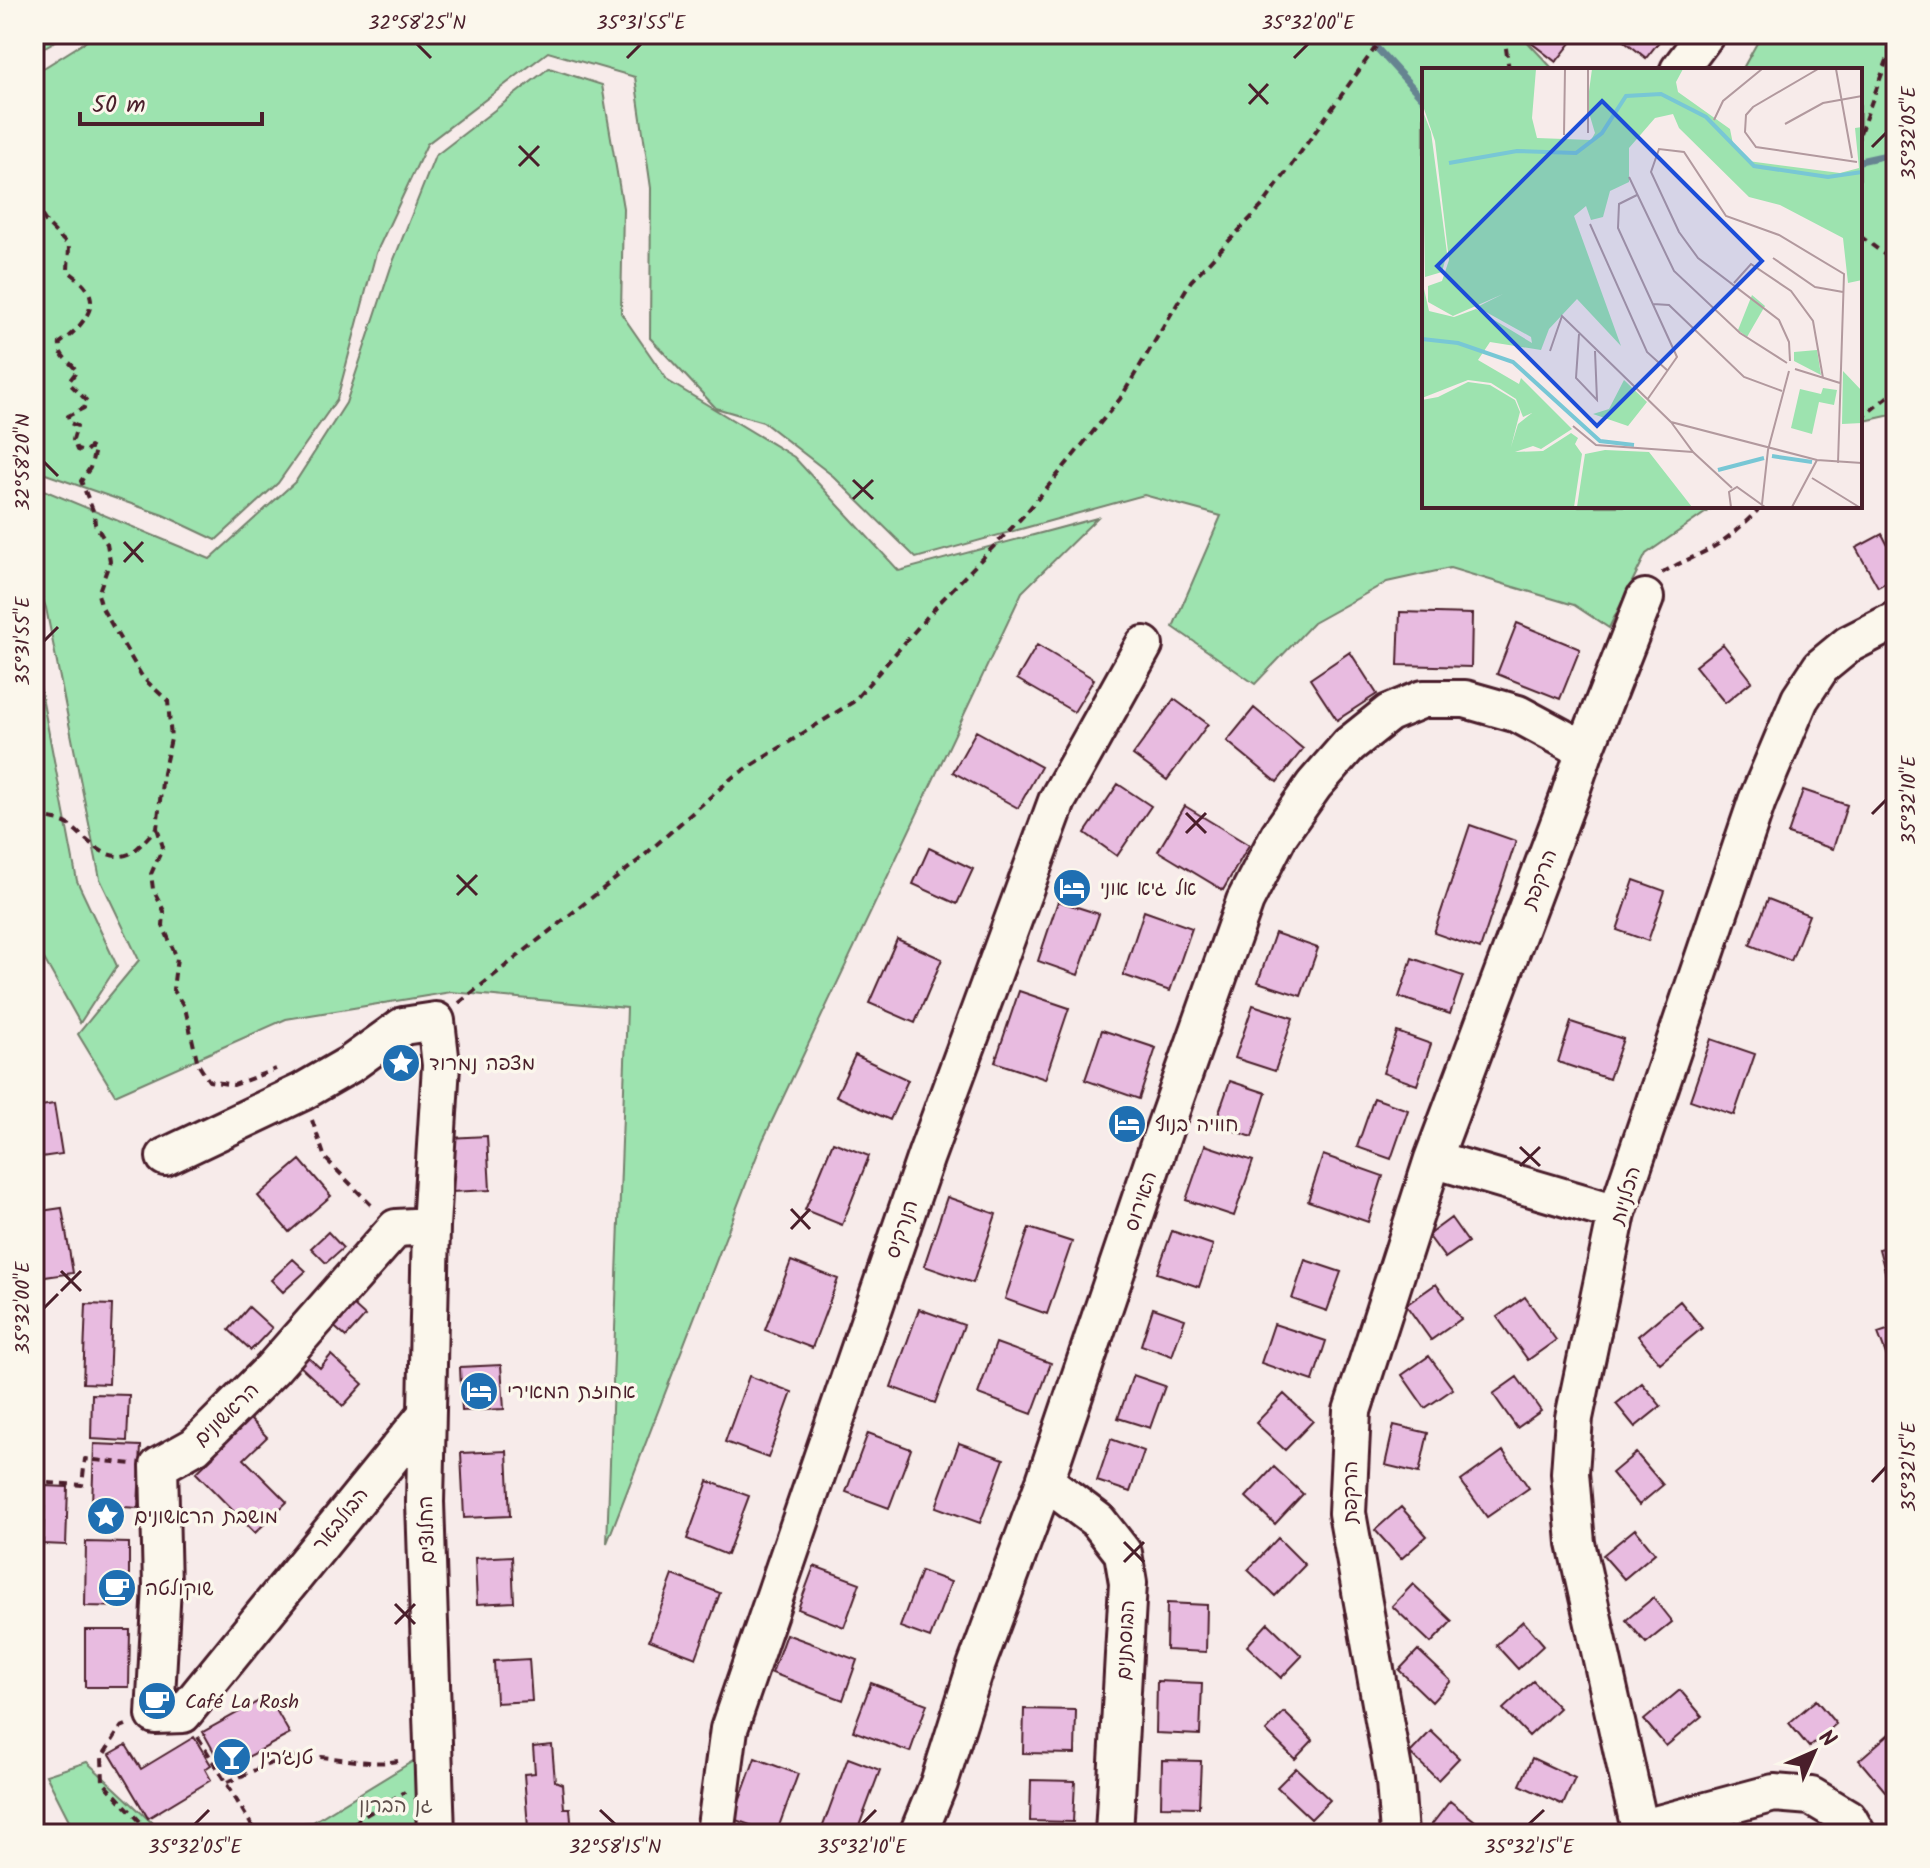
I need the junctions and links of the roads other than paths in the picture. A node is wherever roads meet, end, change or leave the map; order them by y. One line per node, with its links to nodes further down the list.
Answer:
1 (1706, 34): 2 (street)
2 (1680, 68)
3 (1645, 598): 6 (street, הרקפת)
4 (1896, 620): 9 (street, הכלניות)
5 (1144, 645): 16 (street, הנרקיס)
6 (1585, 750): 8 (street, הרקפת); 12 (street, האירוס)
7 (165, 1157): 10 (street, החלוצים)
8 (1433, 1159): 9 (street); 19 (street, הרקפת)
9 (1617, 1213): 14 (street, הכלניות)
10 (431, 1226): 11 (street, החלוצים); 13 (street, הראשונים)
11 (425, 1416): 13 (street, הבולבאר); 15 (street, החלוצים)
12 (1045, 1481): 17 (street, האירוס); 18 (street, הבוסתנים)
13 (169, 1714)
14 (1641, 1832): 20 (street)
15 (436, 1834)
16 (715, 1834)
17 (918, 1834)
18 (1114, 1834)
19 (1399, 1834)
20 (1857, 1834)

